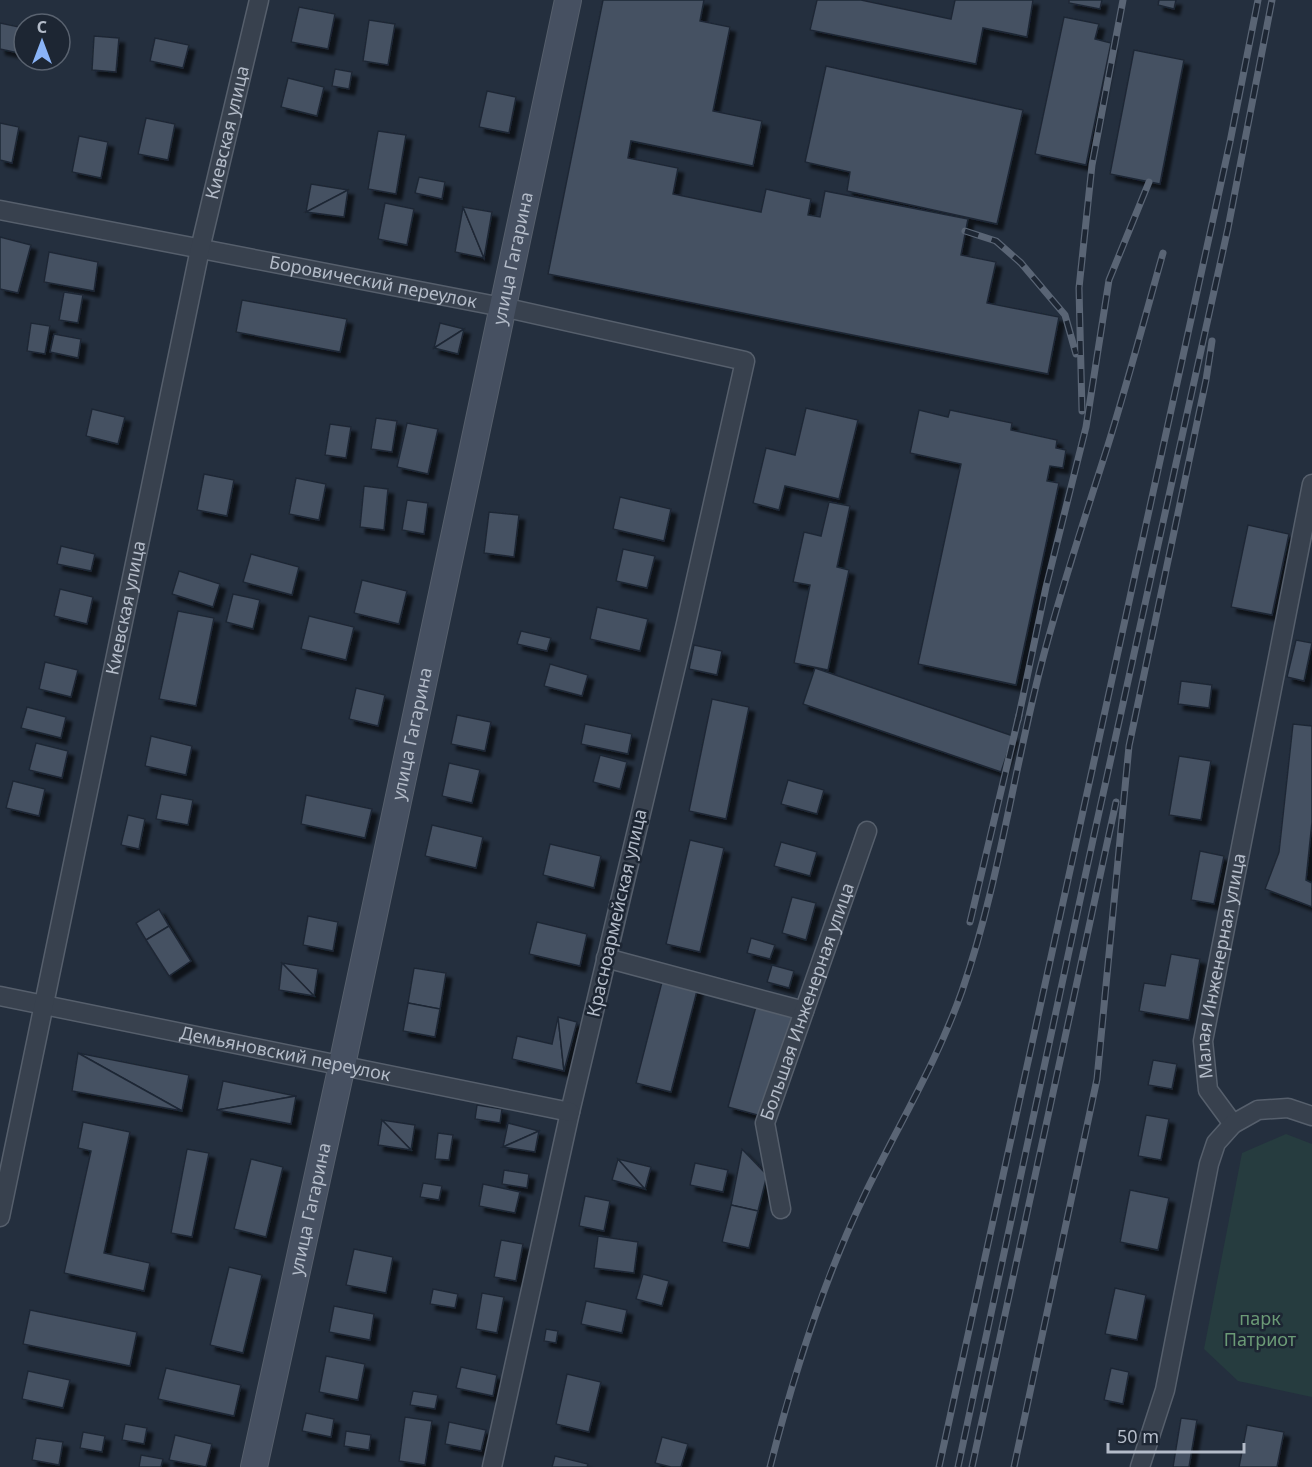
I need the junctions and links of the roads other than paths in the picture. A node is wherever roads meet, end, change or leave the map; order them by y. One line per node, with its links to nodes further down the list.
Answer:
1 (259, 0): 4 (street, Киевская улица)
2 (568, 0): 5 (street, улица Гагарина)
3 (0, 210): 4 (street, Боровический переулок)
4 (200, 249): 5 (street, Боровический переулок); 11 (street, Киевская улица)
5 (502, 306): 6 (street, Боровический переулок); 13 (street, улица Гагарина)
6 (745, 361): 9 (street, Красноармейская улица)
7 (1312, 484): 16 (street, Малая Инженерная улица)
8 (867, 831): 12 (street, Большая Инженерная улица)
9 (606, 958): 12 (street); 14 (street, Красноармейская улица)
10 (0, 996): 11 (street, Демьяновский переулок)
11 (43, 1004): 13 (street, Демьяновский переулок); 18 (street, Киевская улица)
12 (804, 1011): 17 (street, Большая Инженерная улица)
13 (342, 1065): 14 (street, Демьяновский переулок); 19 (street, улица Гагарина)
14 (570, 1113): 20 (street, Красноармейская улица)
15 (1312, 1116): 16 (street)
16 (1233, 1124): 21 (street)
17 (781, 1209)
18 (0, 1217)
19 (254, 1467)
20 (492, 1467)
21 (1140, 1467)

